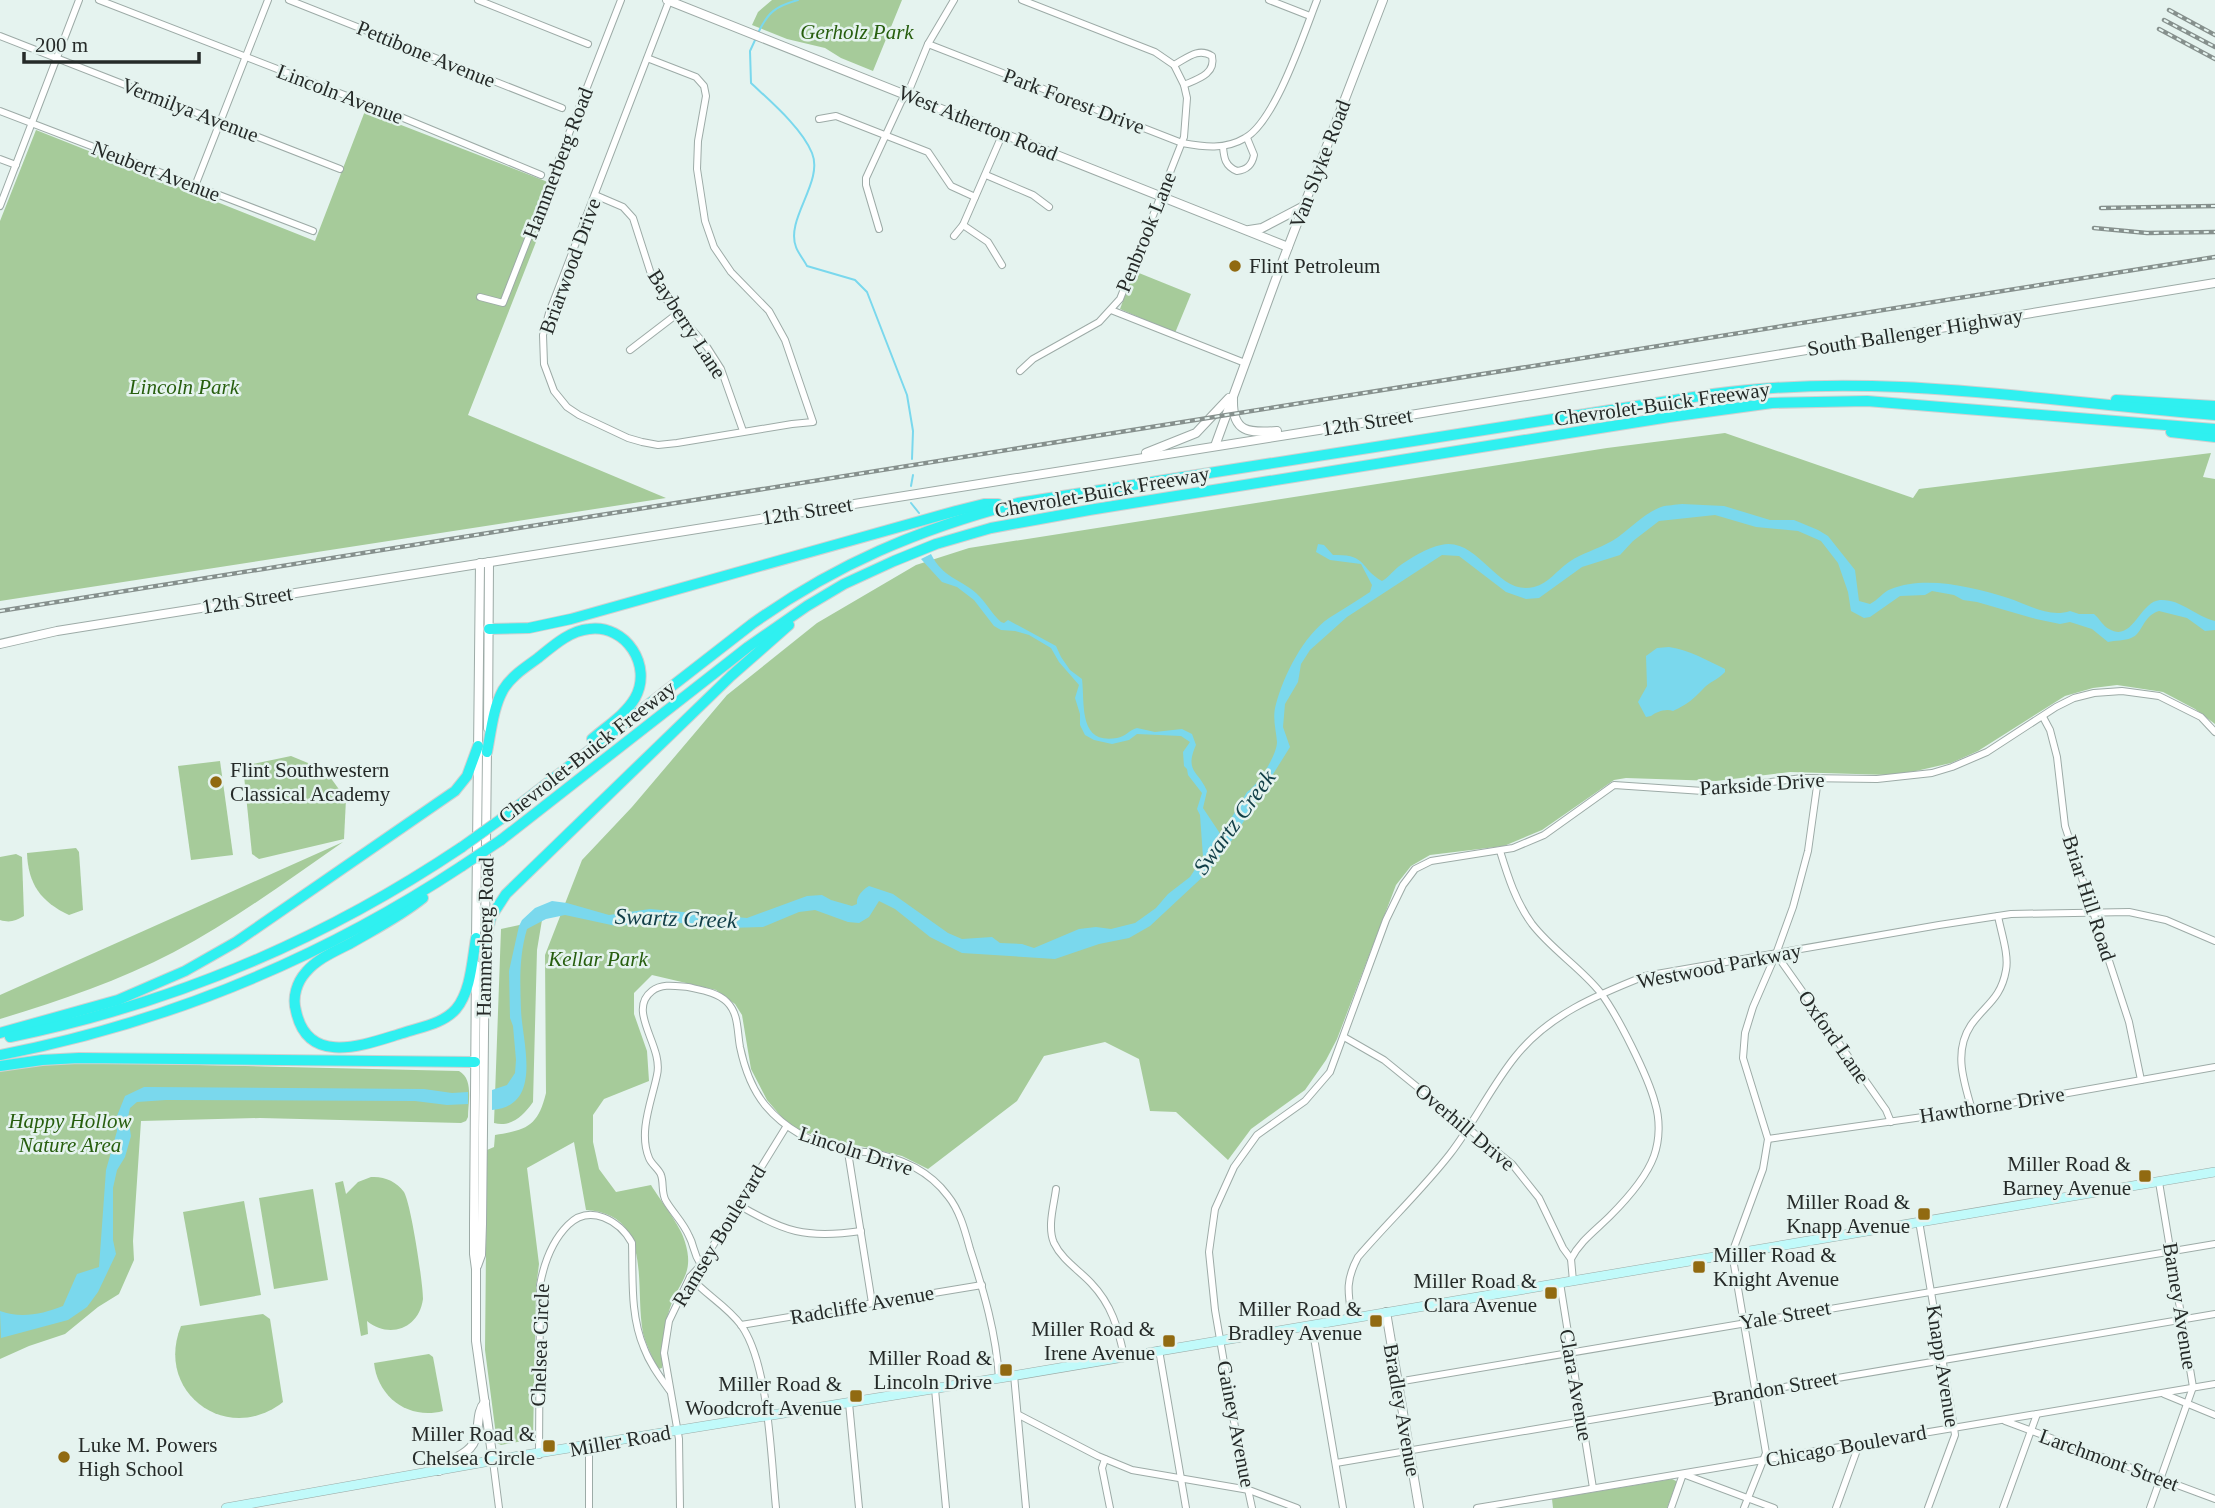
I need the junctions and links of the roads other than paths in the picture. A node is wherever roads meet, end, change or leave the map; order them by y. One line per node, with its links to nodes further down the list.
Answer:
1 (79, 0): 18 (street)
2 (99, 0): 17 (street, Lincoln Avenue)
3 (268, 0): 17 (street)
4 (289, 0): 23 (street, Pettibone Avenue)
5 (478, 0): 15 (street)
6 (621, 0): 53 (street, Hammerberg Road)
7 (668, 0): 19 (street, Briarwood Drive); 22 (street, West Atherton Road)
8 (954, 0): 16 (street)
9 (1269, 0): 13 (street)
10 (1317, 0): 13 (street, Park Forest Drive)
11 (1383, 0): 43 (street, Van Slyke Road)
12 (1027, 1): 20 (street)
13 (1310, 16): 30 (street, Park Forest Drive)
14 (0, 36): 18 (street, Vermilya Avenue)
15 (588, 44)
16 (928, 44): 22 (street); 31 (street, Park Forest Drive)
17 (246, 57): 26 (street); 36 (street, Lincoln Avenue)
18 (56, 58): 26 (street, Vermilya Avenue); 27 (street)
19 (647, 58): 39 (street, Briarwood Drive); 67 (street, Briarwood Drive)
20 (1174, 65): 21 (street, Penbrook Lane); 21 (street)
21 (1185, 85): 31 (street, Penbrook Lane)
22 (905, 95): 28 (street, West Atherton Road); 29 (street)
23 (562, 108)
24 (0, 111): 27 (street, Neubert Avenue)
25 (819, 119): 29 (street)
26 (220, 122): 35 (street, Vermilya Avenue); 38 (street)
27 (32, 124): 34 (street); 38 (street, Neubert Avenue)
28 (1003, 133): 37 (street); 40 (street, West Atherton Road)
29 (887, 136): 41 (street); 46 (street)
30 (1247, 138): 32 (street, Park Forest Drive); 32 (street)
31 (1182, 143): 32 (street, Park Forest Drive); 40 (street, Penbrook Lane)
32 (1223, 147)
33 (0, 159): 34 (street)
34 (16, 165): 42 (street)
35 (340, 169)
36 (541, 175)
37 (986, 175): 41 (street); 44 (street)
38 (195, 186): 48 (street, Neubert Avenue)
39 (595, 195): 55 (street, Bayberry Lane); 67 (street, Briarwood Drive)
40 (1161, 196): 47 (street, West Atherton Road); 54 (street, Penbrook Lane)
41 (975, 197): 45 (street)
42 (0, 206)
43 (1304, 206): 47 (street); 50 (street, Van Slyke Road)
44 (1049, 207)
45 (963, 225): 49 (street); 51 (street)
46 (879, 229)
47 (1248, 230): 50 (street, West Atherton Road)
48 (313, 231)
49 (954, 236)
50 (1288, 247): 57 (street, Van Slyke Road)
51 (1002, 265)
52 (2215, 283): 59 (street, South Ballenger Highway)
53 (480, 297)
54 (1111, 310): 57 (street); 58 (street, Penbrook Lane)
55 (677, 314): 56 (street); 67 (street, Bayberry Lane)
56 (630, 350)
57 (1245, 363): 61 (street, Van Slyke Road)
58 (1020, 371)
59 (1615, 381): 65 (street, 12th Street)
60 (1959, 392): 62 (highway); 64 (highway, Chevrolet-Buick Freeway); 71 (highway, Chevrolet-Buick Freeway)
61 (1233, 393): 65 (street); 69 (street, Van Slyke Road); 70 (street)
62 (2215, 406)
63 (2012, 413): 66 (highway, Chevrolet-Buick Freeway); 68 (highway); 73 (highway, Chevrolet-Buick Freeway)
64 (2215, 415)
65 (1325, 429): 69 (street, 12th Street)
66 (2215, 429)
67 (743, 431)
68 (2215, 437)
69 (1214, 446): 70 (street, 12th Street)
70 (1136, 458): 72 (street, 12th Street)
71 (1018, 503): 74 (highway); 81 (highway, Chevrolet-Buick Freeway)
72 (484, 562): 74 (street, Hammerberg Road); 75 (street, Hammerberg Road); 76 (street, 12th Street)
73 (821, 597): 83 (highway, Chevrolet-Buick Freeway, bridge); 86 (highway)
74 (489, 629): 75 (street); 79 (street, Hammerberg Road)
75 (479, 638): 79 (street, Hammerberg Road)
76 (0, 644)
77 (2043, 717): 78 (street, Parkside Drive); 80 (street, Parkside Drive); 84 (street, Briar Hill Road)
78 (2215, 732)
79 (483, 749): 81 (highway); 86 (street, Hammerberg Road); 90 (highway)
80 (1818, 779): 82 (street, Parkside Drive); 88 (street)
81 (544, 784): 92 (highway, Chevrolet-Buick Freeway, bridge)
82 (1500, 851): 89 (street); 91 (street, Parkside Drive)
83 (461, 867): 86 (highway); 94 (highway, Chevrolet-Buick Freeway)
84 (2094, 911): 85 (street, Westwood Parkway); 87 (street, Westwood Parkway); 98 (street, Briar Hill Road)
85 (1998, 916): 88 (street, Westwood Parkway); 100 (street)
86 (481, 941): 93 (street, Hammerberg Road); 95 (street, Hammerberg Road)
87 (2215, 941)
88 (1776, 954): 89 (street, Westwood Parkway); 101 (street, Oxford Lane); 104 (street)
89 (1601, 993): 103 (street, Westwood Parkway); 115 (street)
90 (0, 1033)
91 (1344, 1037): 103 (street, Overhill Drive); 130 (street, Parkside Drive)
92 (0, 1039)
93 (484, 1053): 95 (street); 99 (street, Hammerberg Road)
94 (0, 1055)
95 (475, 1062): 96 (highway); 99 (street, Hammerberg Road)
96 (0, 1066)
97 (2215, 1067): 98 (street, Hawthorne Drive)
98 (2141, 1080): 100 (street, Hawthorne Drive)
99 (479, 1084): 144 (street, Hammerberg Road)
100 (1972, 1110): 101 (street, Hawthorne Drive)
101 (1891, 1122): 104 (street, Hawthorne Drive)
102 (786, 1127): 105 (street, Lincoln Drive); 109 (street, Ramsey Boulevard); 116 (street, Lincoln Drive)
103 (1470, 1128): 115 (street, Overhill Drive); 125 (street, Westwood Parkway)
104 (1768, 1139): 114 (street)
105 (848, 1152): 111 (street); 120 (street, Lincoln Drive)
106 (2215, 1172): 107 (main road, Miller Road)
107 (2160, 1182): 110 (main road, Miller Road); 113 (street, Barney Avenue)
108 (1056, 1189): 133 (street)
109 (737, 1204): 111 (street); 116 (street, Ramsey Boulevard)
110 (1919, 1221): 114 (main road, Miller Road); 121 (street, Knapp Avenue)
111 (861, 1231): 122 (street)
112 (2215, 1244): 113 (street, Yale Street)
113 (2171, 1251): 121 (street, Yale Street); 126 (street, Barney Avenue)
114 (1732, 1253): 118 (main road, Miller Road); 127 (street)
115 (1571, 1259): 118 (street, Overhill Drive)
116 (701, 1265): 117 (street, Ramsey Boulevard)
117 (690, 1278): 128 (street); 141 (street, Ramsey Boulevard)
118 (1573, 1281): 119 (main road, Miller Road)
119 (1560, 1283): 123 (main road, Miller Road); 132 (street, Clara Avenue)
120 (982, 1285): 122 (street, Radcliffe Avenue); 136 (street, Lincoln Drive)
121 (1931, 1291): 127 (street, Yale Street); 134 (street, Knapp Avenue)
122 (872, 1303): 128 (street, Radcliffe Avenue)
123 (1386, 1312): 125 (main road, Miller Road); 137 (street, Bradley Avenue)
124 (2215, 1314): 126 (street, Brandon Street)
125 (1352, 1318): 129 (main road, Miller Road)
126 (2182, 1320): 134 (street, Brandon Street); 139 (street, Barney Avenue)
127 (1744, 1322): 132 (street, Yale Street); 142 (street)
128 (741, 1325): 150 (street)
129 (1312, 1325): 130 (main road, Miller Road); 163 (street)
130 (1220, 1340): 131 (main road, Miller Road); 169 (street, Gainey Avenue)
131 (1159, 1350): 133 (main road, Miller Road); 166 (street)
132 (1571, 1352): 137 (street, Yale Street); 151 (street, Clara Avenue)
133 (1124, 1356): 135 (main road, Miller Road)
134 (1943, 1360): 142 (street, Brandon Street); 153 (street, Knapp Avenue)
135 (1014, 1376): 136 (main road, Miller Road); 148 (street)
136 (999, 1378): 140 (main road, Miller Road)
137 (1398, 1382): 158 (street, Bradley Avenue)
138 (2215, 1384): 139 (street, Chicago Boulevard)
139 (2193, 1387): 143 (street, Chicago Boulevard); 146 (street, Barney Avenue)
140 (935, 1389): 145 (main road, Miller Road); 180 (street)
141 (670, 1391): 154 (street, Ramsey Boulevard); 159 (street, Chelsea Circle)
142 (1755, 1391): 151 (street, Brandon Street); 162 (street)
143 (2162, 1393): 146 (street); 147 (street, Chicago Boulevard)
144 (485, 1402): 161 (street, Hammerberg Road); 164 (street)
145 (849, 1403): 150 (main road, Miller Road); 179 (street)
146 (2189, 1405): 149 (street); 167 (street, Barney Avenue)
147 (2037, 1414): 152 (street, Chicago Boulevard); 155 (street)
148 (1019, 1415): 160 (street); 181 (street)
149 (2215, 1415)
150 (766, 1416): 154 (main road, Miller Road); 178 (street)
151 (1582, 1420): 158 (street, Brandon Street); 168 (street, Clara Avenue)
152 (2003, 1420): 153 (street, Chicago Boulevard); 155 (street, Larchmont Street)
153 (1954, 1428): 156 (street, Chicago Boulevard); 193 (street, Knapp Avenue)
154 (678, 1431): 157 (main road, Miller Road); 177 (street, Ramsey Boulevard)
155 (2031, 1431): 167 (street, Larchmont Street); 194 (street)
156 (1856, 1445): 162 (street, Chicago Boulevard); 192 (street)
157 (586, 1447): 159 (main road, Miller Road); 176 (street)
158 (1409, 1450): 163 (street, Brandon Street); 187 (street, Bradley Avenue)
159 (539, 1455): 161 (main road, Miller Road)
160 (1105, 1459): 166 (street); 182 (street)
161 (493, 1461): 164 (main road, Miller Road); 175 (street)
162 (1762, 1461): 165 (street, Chicago Boulevard); 170 (street)
163 (1336, 1463): 186 (street)
164 (439, 1471): 172 (main road, Miller Road)
165 (1683, 1474): 168 (street, Chicago Boulevard); 170 (street); 189 (street)
166 (1181, 1478): 169 (street); 183 (street)
167 (2160, 1479): 171 (street, Larchmont Street); 195 (street, Barney Avenue)
168 (1593, 1488): 173 (street, Chicago Boulevard)
169 (1249, 1490): 184 (street, Gainey Avenue); 185 (street)
170 (1747, 1498): 190 (street); 191 (street)
171 (2215, 1499)
172 (260, 1505): 174 (main road, Miller Road)
173 (1507, 1505): 188 (street, Chicago Boulevard)
174 (226, 1508)
175 (499, 1508)
176 (589, 1508)
177 (680, 1508)
178 (776, 1508)
179 (859, 1508)
180 (946, 1508)
181 (1026, 1508)
182 (1110, 1508)
183 (1186, 1508)
184 (1252, 1508)
185 (1297, 1508)
186 (1343, 1508)
187 (1419, 1508)
188 (1477, 1508)
189 (1671, 1508)
190 (1744, 1508)
191 (1774, 1508)
192 (1836, 1508)
193 (1928, 1508)
194 (2004, 1508)
195 (2150, 1508)

